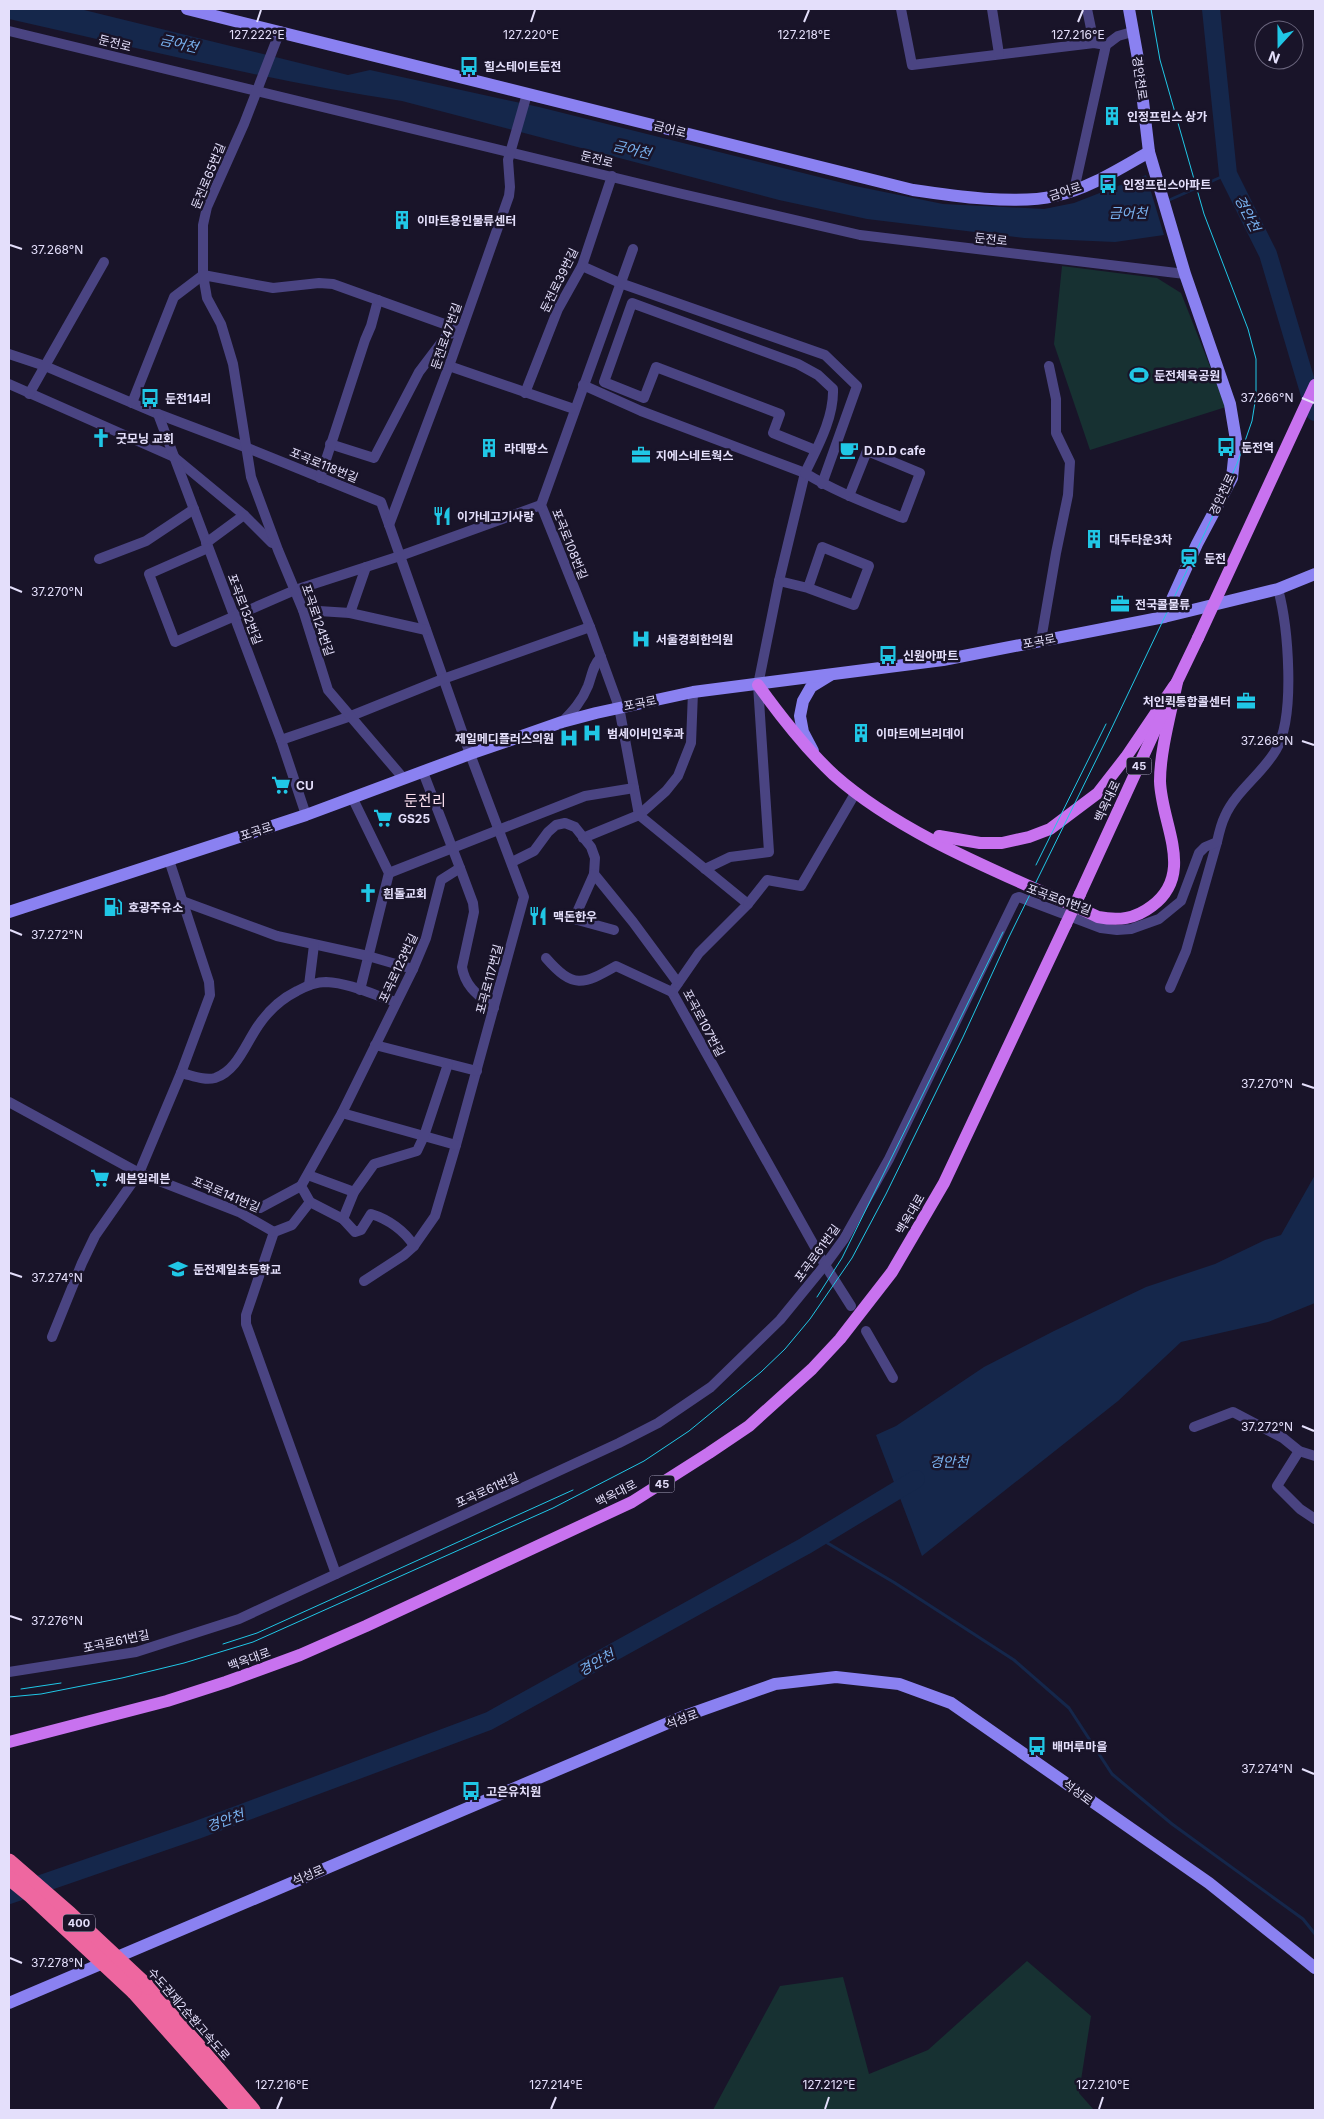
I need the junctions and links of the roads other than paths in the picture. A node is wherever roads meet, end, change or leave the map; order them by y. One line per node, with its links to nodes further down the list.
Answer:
1 (187, 9): 8 (street, 금어로)
2 (901, 9): 11 (street)
3 (992, 9): 11 (street)
4 (1087, 9): 9 (street)
5 (1129, 9): 7 (street, 경안천로)
6 (9, 30): 12 (street, 둔전로)
7 (1132, 32): 10 (street); 15 (street, 경안천로)
8 (278, 36): 12 (street, 둔전로65번길); 13 (street, 금어로)
9 (1094, 43): 10 (street); 11 (street)
10 (1106, 45): 17 (street)
11 (999, 54)
12 (258, 86): 14 (street, 둔전로); 22 (street, 둔전로65번길)
13 (527, 94): 14 (street, 둔전로47번길); 17 (street, 금어로)
14 (511, 151): 16 (street, 둔전로); 25 (street, 둔전로47번길)
15 (1149, 152): 17 (street, 금어로); 21 (street, 경안천로)
16 (612, 176): 20 (street, 둔전로39번길); 21 (street, 둔전로)
17 (1074, 190)
18 (633, 249): 23 (street, 포곡로108번길)
19 (104, 262): 27 (street)
20 (582, 266): 23 (street); 33 (street, 둔전로39번길)
21 (1185, 274): 63 (street, 경안천로)
22 (202, 275): 24 (street); 35 (street); 39 (street, 둔전로65번길)
23 (620, 283): 31 (street, 포곡로108번길); 44 (street)
24 (378, 300): 25 (street); 38 (street)
25 (461, 330): 28 (street, 둔전로47번길); 38 (street)
26 (9, 354): 27 (street, 포곡로118번길)
27 (45, 366): 34 (street); 35 (street, 포곡로118번길)
28 (449, 366): 33 (street); 49 (street, 둔전로47번길)
29 (1050, 366): 66 (street)
30 (9, 384): 34 (street)
31 (583, 385): 36 (street, 포곡로108번길); 42 (street)
32 (1315, 385): 70 (main road, 백옥대로 / 45, bridge)
33 (525, 393): 36 (street)
34 (29, 394): 41 (street)
35 (132, 403): 37 (street, 포곡로118번길)
36 (574, 409): 46 (street, 포곡로108번길)
37 (158, 414): 39 (street, 포곡로118번길); 41 (street, 포곡로132번길)
38 (330, 444): 43 (street)
39 (245, 447): 43 (street, 포곡로118번길); 51 (street, 포곡로124번길)
40 (815, 450): 40 (street); 42 (street)
41 (174, 457): 47 (street, 포곡로132번길); 48 (street)
42 (805, 473): 44 (street); 56 (street)
43 (320, 478): 49 (street, 포곡로118번길)
44 (822, 484): 45 (street)
45 (849, 496): 45 (street)
46 (541, 505): 52 (street); 64 (street, 포곡로108번길)
47 (194, 509): 50 (street, 포곡로132번길); 53 (street)
48 (244, 515): 50 (street); 51 (street)
49 (389, 525): 52 (street, 포곡로118번길)
50 (207, 545): 62 (street, 포곡로132번길); 62 (street)
51 (278, 550): 59 (street, 포곡로124번길)
52 (400, 556): 54 (street); 65 (street, 포곡로118번길)
53 (99, 559)
54 (366, 567): 59 (street); 61 (street)
55 (1315, 574): 58 (street, 포곡로)
56 (779, 581): 57 (street); 71 (street)
57 (808, 588): 57 (street)
58 (1278, 588): 63 (street, 포곡로); 89 (street)
59 (295, 590): 60 (street, 포곡로124번길); 62 (street)
60 (303, 610): 61 (street); 74 (street, 포곡로124번길)
61 (350, 613): 65 (street)
62 (235, 617): 76 (street, 포곡로132번길)
63 (1164, 617): 66 (street, 포곡로)
64 (590, 627): 67 (street, 포곡로108번길); 69 (street)
65 (426, 630): 69 (street, 포곡로118번길)
66 (1042, 640): 68 (street, 포곡로)
67 (601, 657): 73 (street, 포곡로108번길); 75 (street)
68 (834, 673): 71 (street, 포곡로); 78 (street)
69 (443, 679): 74 (street); 77 (street, 포곡로118번길)
70 (1177, 682): 86 (main road); 86 (main road); 140 (main road, 백옥대로 / 45, bridge)
71 (758, 685): 72 (street, 포곡로); 78 (main road); 94 (street)
72 (693, 692): 73 (street, 포곡로); 85 (street)
73 (619, 707): 75 (street, 포곡로); 81 (street)
74 (351, 716): 76 (street); 80 (street, 포곡로124번길)
75 (562, 722): 77 (street, 포곡로)
76 (281, 740): 84 (street, 포곡로132번길)
77 (470, 754): 79 (street, 포곡로); 87 (street, 포곡로117번길)
78 (816, 758): 82 (main road)
79 (423, 772): 80 (street, 포곡로); 90 (street)
80 (404, 779): 83 (street, 포곡로)
81 (634, 788): 85 (street); 87 (street)
82 (856, 792): 86 (main road); 98 (street, 포곡로107번길)
83 (352, 797): 84 (street, 포곡로); 95 (street)
84 (306, 814): 91 (street, 포곡로)
85 (639, 815): 88 (street); 94 (street)
86 (912, 829)
87 (501, 831): 90 (street); 92 (street, 포곡로117번길)
88 (583, 838): 92 (street); 96 (street)
89 (1217, 842): 107 (street); 128 (street, 포곡로61번길)
90 (454, 848): 93 (street); 95 (street)
91 (169, 860): 97 (street); 99 (street, 포곡로)
92 (512, 862): 110 (street, 포곡로117번길)
93 (460, 868): 104 (street, 포곡로123번길); 110 (street)
94 (705, 869): 98 (street)
95 (388, 873): 102 (street)
96 (594, 874): 100 (street); 106 (street)
97 (182, 901): 101 (street); 114 (street)
98 (748, 904): 106 (street, 포곡로107번길)
99 (9, 912)
100 (614, 930)
101 (314, 945): 102 (street); 105 (street)
102 (368, 956): 104 (street); 108 (street)
103 (546, 958): 106 (street)
104 (413, 969): 109 (street, 포곡로123번길)
105 (309, 985): 108 (street); 114 (street)
106 (675, 988): 128 (street, 포곡로107번길)
107 (1170, 988)
108 (360, 990): 109 (street)
109 (396, 1002): 111 (street, 포곡로123번길)
110 (494, 1008): 113 (street, 포곡로117번길)
111 (375, 1045): 112 (street); 116 (street, 포곡로123번길)
112 (448, 1064): 113 (street); 117 (street)
113 (477, 1071): 118 (street, 포곡로117번길)
114 (181, 1073): 119 (street)
115 (9, 1102): 119 (street, 포곡로141번길)
116 (342, 1113): 117 (street); 120 (street, 포곡로123번길)
117 (424, 1136): 118 (street); 122 (street)
118 (456, 1145): 127 (street, 포곡로117번길)
119 (139, 1174): 126 (street, 포곡로141번길); 132 (street)
120 (308, 1175): 121 (street, 포곡로123번길); 122 (street)
121 (301, 1186): 123 (street); 124 (street)
122 (354, 1192): 125 (street)
123 (310, 1202): 125 (street); 126 (street)
124 (260, 1208)
125 (343, 1219): 127 (street)
126 (274, 1232): 138 (street)
127 (414, 1246): 129 (street, 포곡로117번길)
128 (825, 1266): 130 (street, 포곡로107번길); 138 (street, 포곡로61번길)
129 (364, 1281)
130 (851, 1306)
131 (866, 1332): 133 (street)
132 (52, 1337)
133 (893, 1378)
134 (1194, 1427): 135 (street)
135 (1299, 1450): 136 (street); 137 (street)
136 (1315, 1456)
137 (1315, 1519)
138 (336, 1574): 139 (street, 포곡로61번길)
139 (9, 1672)
140 (9, 1742)
141 (9, 1861): 144 (highway, 수도권제2순환고속도로 / 400, bridge)
142 (9, 1878): 144 (highway, 수도권제2순환고속도로 / 400, bridge)
143 (1315, 1968): 145 (street, 석성로)
144 (141, 1990): 146 (highway, 수도권제2순환고속도로 / 400); 147 (highway, 수도권제2순환고속도로 / 400)
145 (9, 2003)
146 (239, 2110)
147 (254, 2110)

